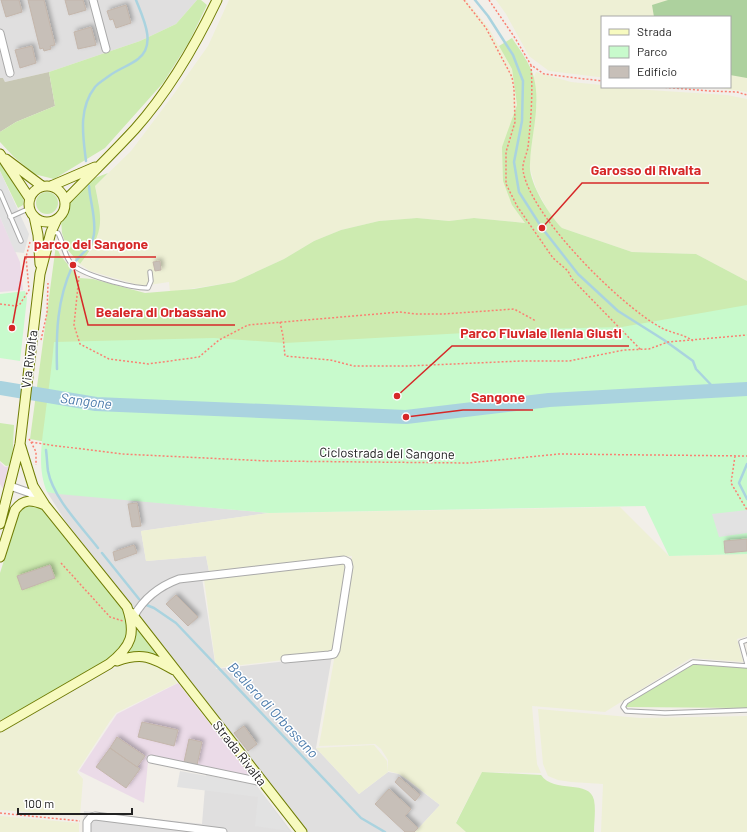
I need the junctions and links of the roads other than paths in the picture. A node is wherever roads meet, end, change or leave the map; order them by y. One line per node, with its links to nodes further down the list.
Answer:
1 (93, 0): 4 (street)
2 (217, 0): 7 (main road, Via Rivalta)
3 (0, 33): 5 (street)
4 (106, 49)
5 (10, 73)
6 (0, 154): 8 (main road); 11 (main road)
7 (98, 165): 8 (main road); 10 (main road, Via Rivalta)
8 (46, 186): 10 (main road); 11 (main road)
9 (0, 192): 12 (lane)
10 (65, 202): 13 (main road, Via Rivalta)
11 (31, 208): 12 (lane); 13 (main road); 17 (main road, Via Rivalta)
12 (10, 217): 15 (lane)
13 (57, 218): 14 (main road, Via Rivalta)
14 (51, 232): 16 (lane); 17 (main road, Via Rivalta)
15 (21, 241)
16 (150, 272)
17 (40, 274): 18 (main road, Via Rivalta)
18 (23, 440): 19 (main road, Via Rivalta); 20 (main road, Strada Rivalta)
19 (10, 486): 20 (street); 21 (main road, Via Rivalta)
20 (45, 505): 22 (main road); 23 (main road, Strada Rivalta)
21 (0, 524)
22 (0, 557)
23 (133, 620): 25 (street); 26 (main road); 28 (main road, Strada Rivalta)
24 (747, 640): 27 (lane)
25 (285, 659)
26 (109, 664): 28 (main road, Strada Rivalta); 30 (main road)
27 (747, 665): 29 (lane)
28 (178, 673): 32 (main road, Strada Rivalta)
29 (747, 710)
30 (3, 724)
31 (151, 759): 32 (street)
32 (262, 782): 35 (main road, Strada Rivalta)
33 (87, 832): 34 (street)
34 (224, 832)
35 (302, 832)

